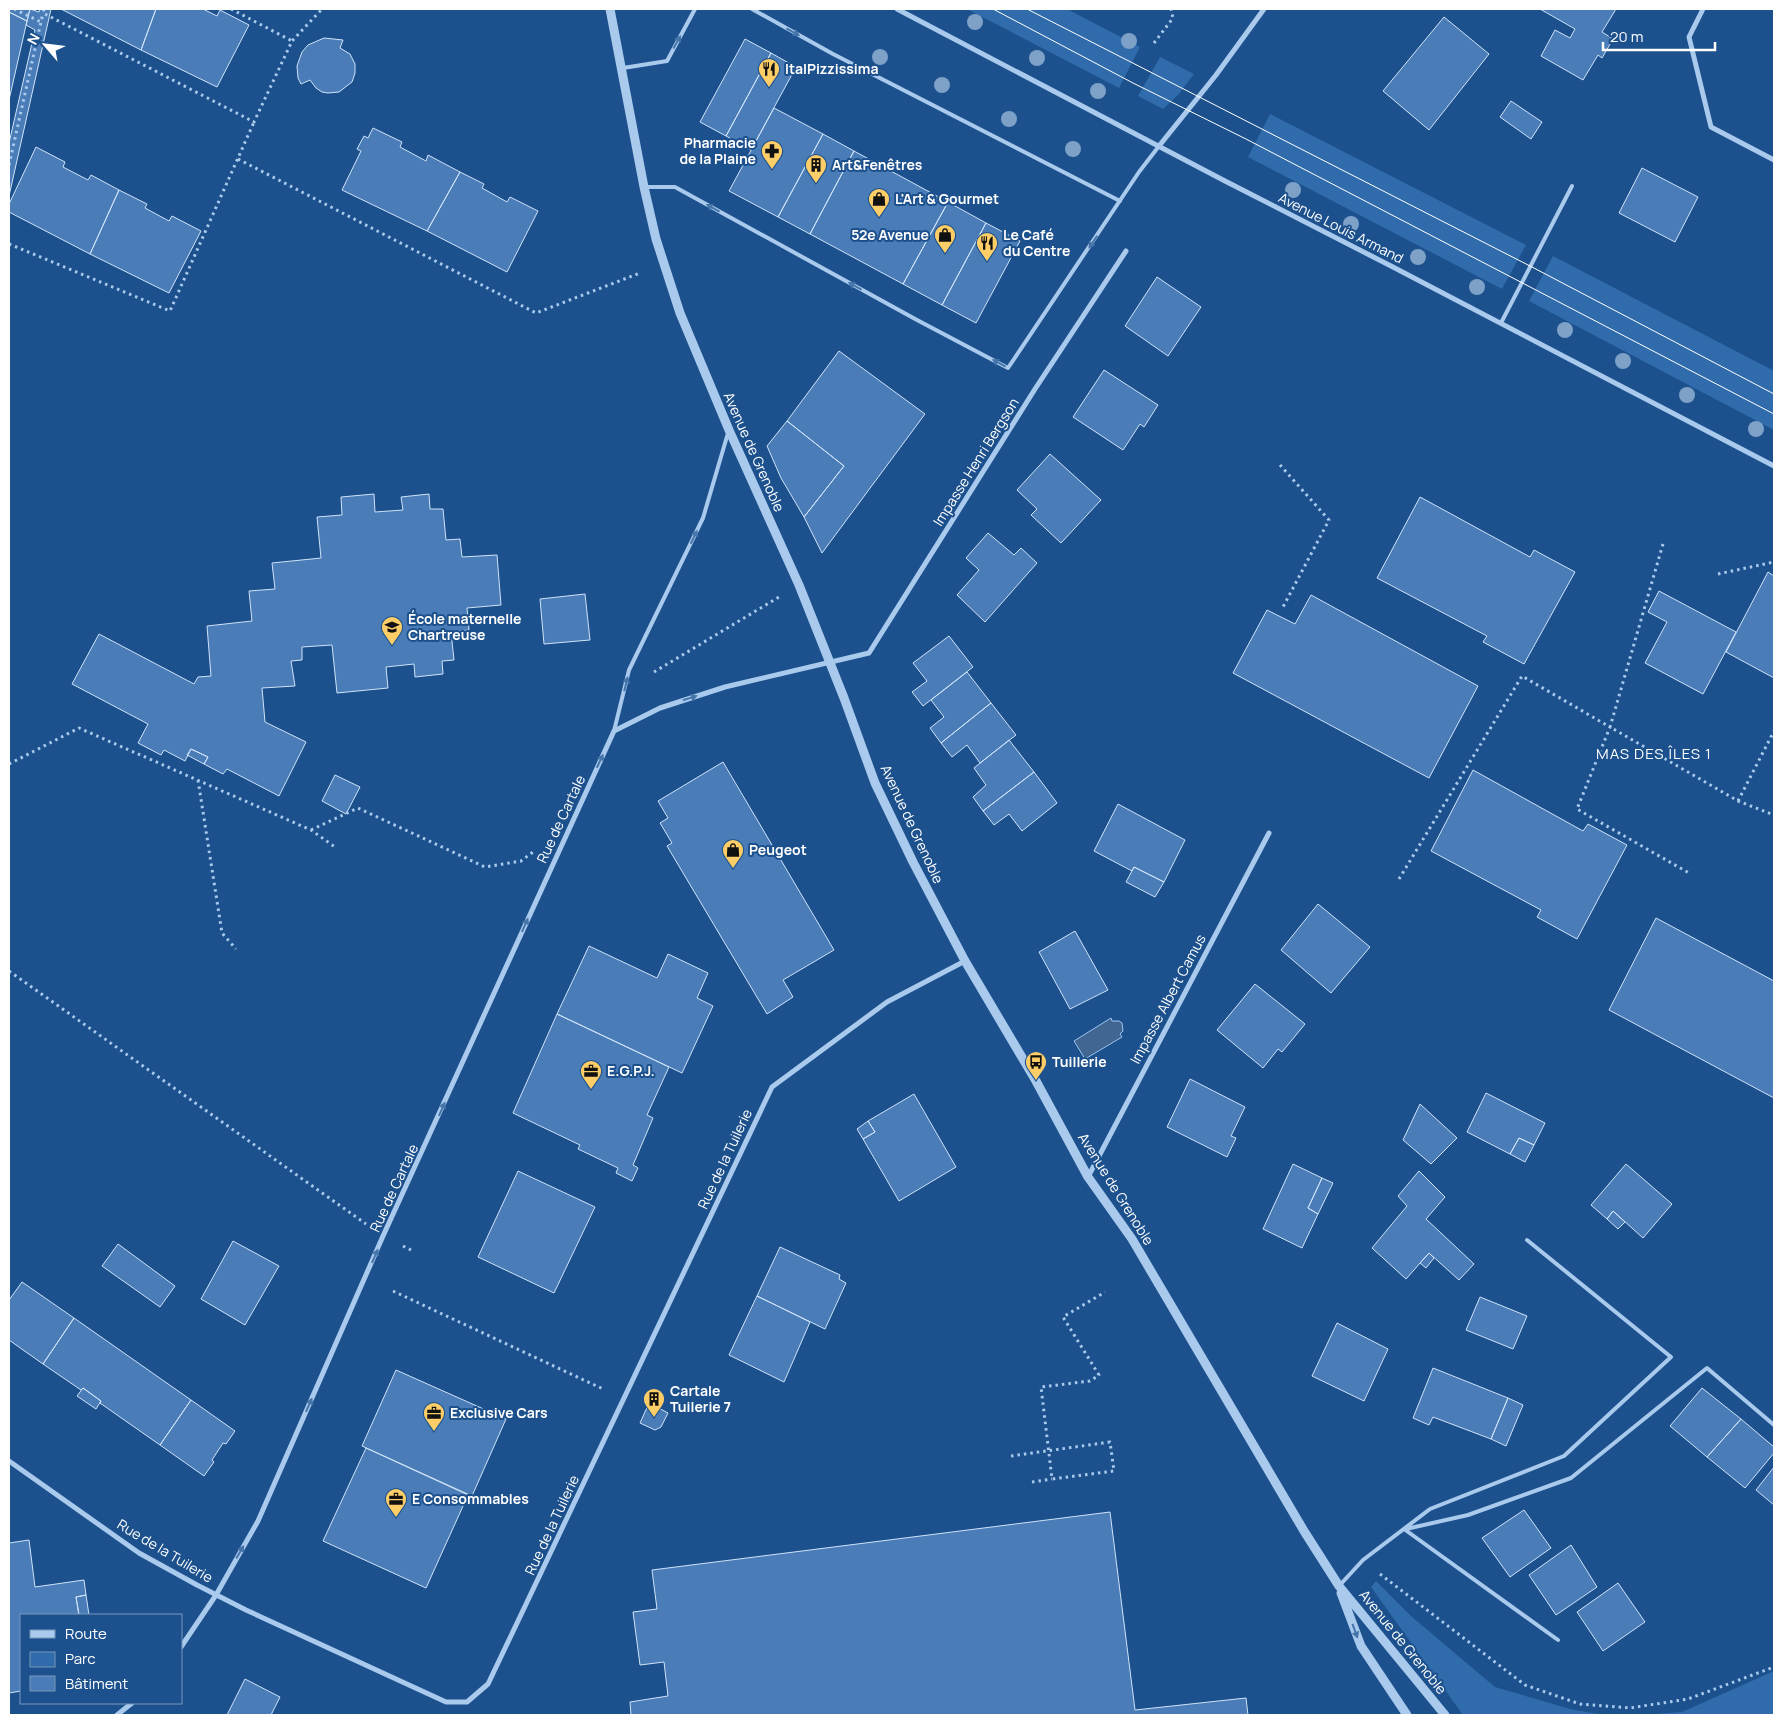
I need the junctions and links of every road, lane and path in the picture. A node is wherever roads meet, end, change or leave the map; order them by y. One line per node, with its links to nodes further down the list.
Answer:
1 (14, 9): 12 (path)
2 (230, 9): 13 (path)
3 (322, 9): 13 (path)
4 (610, 9): 15 (street, Avenue de Grenoble)
5 (695, 9): 15 (lane, one-way to 5)
6 (752, 9): 23 (lane, one-way to 23)
7 (897, 9): 17 (street, Avenue Louis Armand)
8 (1171, 9): 14 (path)
9 (1264, 9): 17 (street)
10 (1703, 9): 19 (street)
11 (43, 11): 12 (path); 16 (path)
12 (41, 22): 20 (path)
13 (292, 41): 16 (path)
14 (1154, 43)
15 (623, 68): 22 (street, Avenue de Grenoble)
16 (254, 122): 18 (path)
17 (1159, 146): 23 (lane); 27 (street, Avenue Louis Armand)
18 (238, 159): 24 (path); 26 (path)
19 (1774, 160)
20 (9, 165)
21 (1572, 186): 27 (lane)
22 (644, 187): 23 (lane, one-way to 22); 28 (street, Avenue de Grenoble)
23 (1120, 201)
24 (9, 244)
25 (1126, 251): 36 (street, Impasse Henri Bergson)
26 (640, 273)
27 (1501, 323): 30 (street, Avenue Louis Armand)
28 (729, 430): 34 (street, Avenue de Grenoble); 39 (lane, one-way to 28)
29 (1280, 465): 35 (path)
30 (1774, 466)
31 (1663, 544): 38 (path)
32 (1774, 562): 33 (path)
33 (1718, 574)
34 (798, 585): 36 (street, Avenue de Grenoble); 37 (path)
35 (1283, 607)
36 (829, 661): 39 (street, one-way to 36); 52 (street, Avenue de Grenoble)
37 (653, 673)
38 (1610, 727): 43 (path); 49 (path); 50 (path)
39 (614, 731): 55 (street, Rue de Cartale, one-way to 39)
40 (1774, 731): 43 (path)
41 (9, 764): 42 (path)
42 (198, 780): 45 (path); 51 (path)
43 (1738, 801): 44 (path)
44 (1774, 816)
45 (311, 830): 47 (path); 48 (path)
46 (1269, 833): 54 (street, Impasse Albert Camus)
47 (335, 847)
48 (533, 851)
49 (1689, 873)
50 (1399, 879)
51 (236, 949)
52 (965, 962): 54 (street, Avenue de Grenoble); 69 (street, Rue de la Tuilerie)
53 (9, 971): 55 (path)
54 (1088, 1177): 68 (street, Avenue de Grenoble)
55 (384, 1236): 57 (path); 69 (street, Rue de Cartale, one-way to 55)
56 (1527, 1240): 67 (lane)
57 (411, 1250)
58 (393, 1291): 60 (path)
59 (1105, 1292): 62 (path)
60 (596, 1385)
61 (1774, 1424): 67 (lane)
62 (1049, 1450): 63 (path); 65 (path); 65 (path)
63 (1011, 1456)
64 (9, 1460): 69 (street, Rue de la Tuilerie)
65 (1052, 1479): 66 (path)
66 (1032, 1482)
67 (1404, 1529): 68 (lane); 70 (lane)
68 (1339, 1586): 74 (street, Avenue de Grenoble, one-way to 74); 75 (street, Avenue de Grenoble)
69 (216, 1595): 71 (street, Rue de Cartale)
70 (1558, 1640)
71 (182, 1646)
72 (131, 1704): 73 (street)
73 (117, 1715)
74 (1407, 1715)
75 (1446, 1715)

